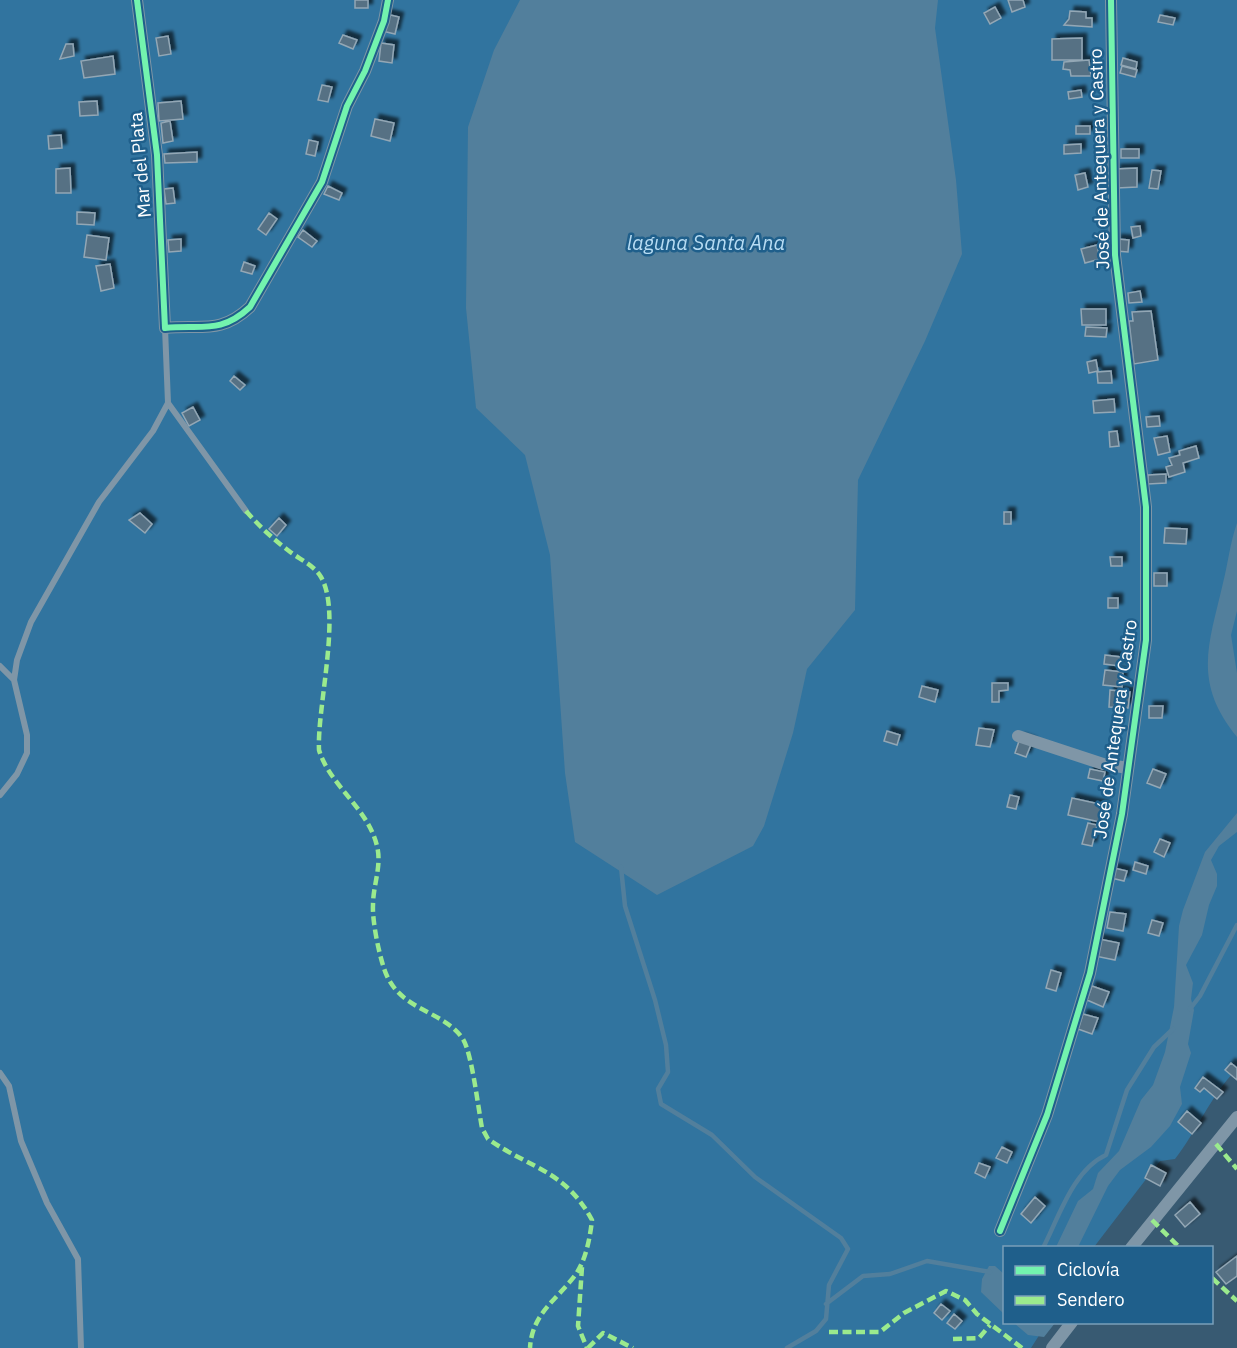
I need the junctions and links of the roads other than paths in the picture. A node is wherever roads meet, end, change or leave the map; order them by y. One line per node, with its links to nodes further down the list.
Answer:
1 (137, 0): 4 (street, Mar del Plata)
2 (388, 0): 4 (street)
3 (1111, 0): 10 (street, José de Antequera y Castro)
4 (165, 328): 5 (lane, Mar del Plata)
5 (168, 404): 6 (lane); 8 (lane)
6 (246, 511)
7 (0, 666): 8 (lane)
8 (14, 680): 11 (lane)
9 (1018, 736): 10 (street)
10 (1128, 768): 14 (street, José de Antequera y Castro)
11 (0, 795)
12 (0, 1073): 17 (lane)
13 (1237, 1117): 15 (street)
14 (1000, 1231)
15 (1133, 1246)
16 (1071, 1324): 18 (street)
17 (81, 1348)
18 (1052, 1348)

